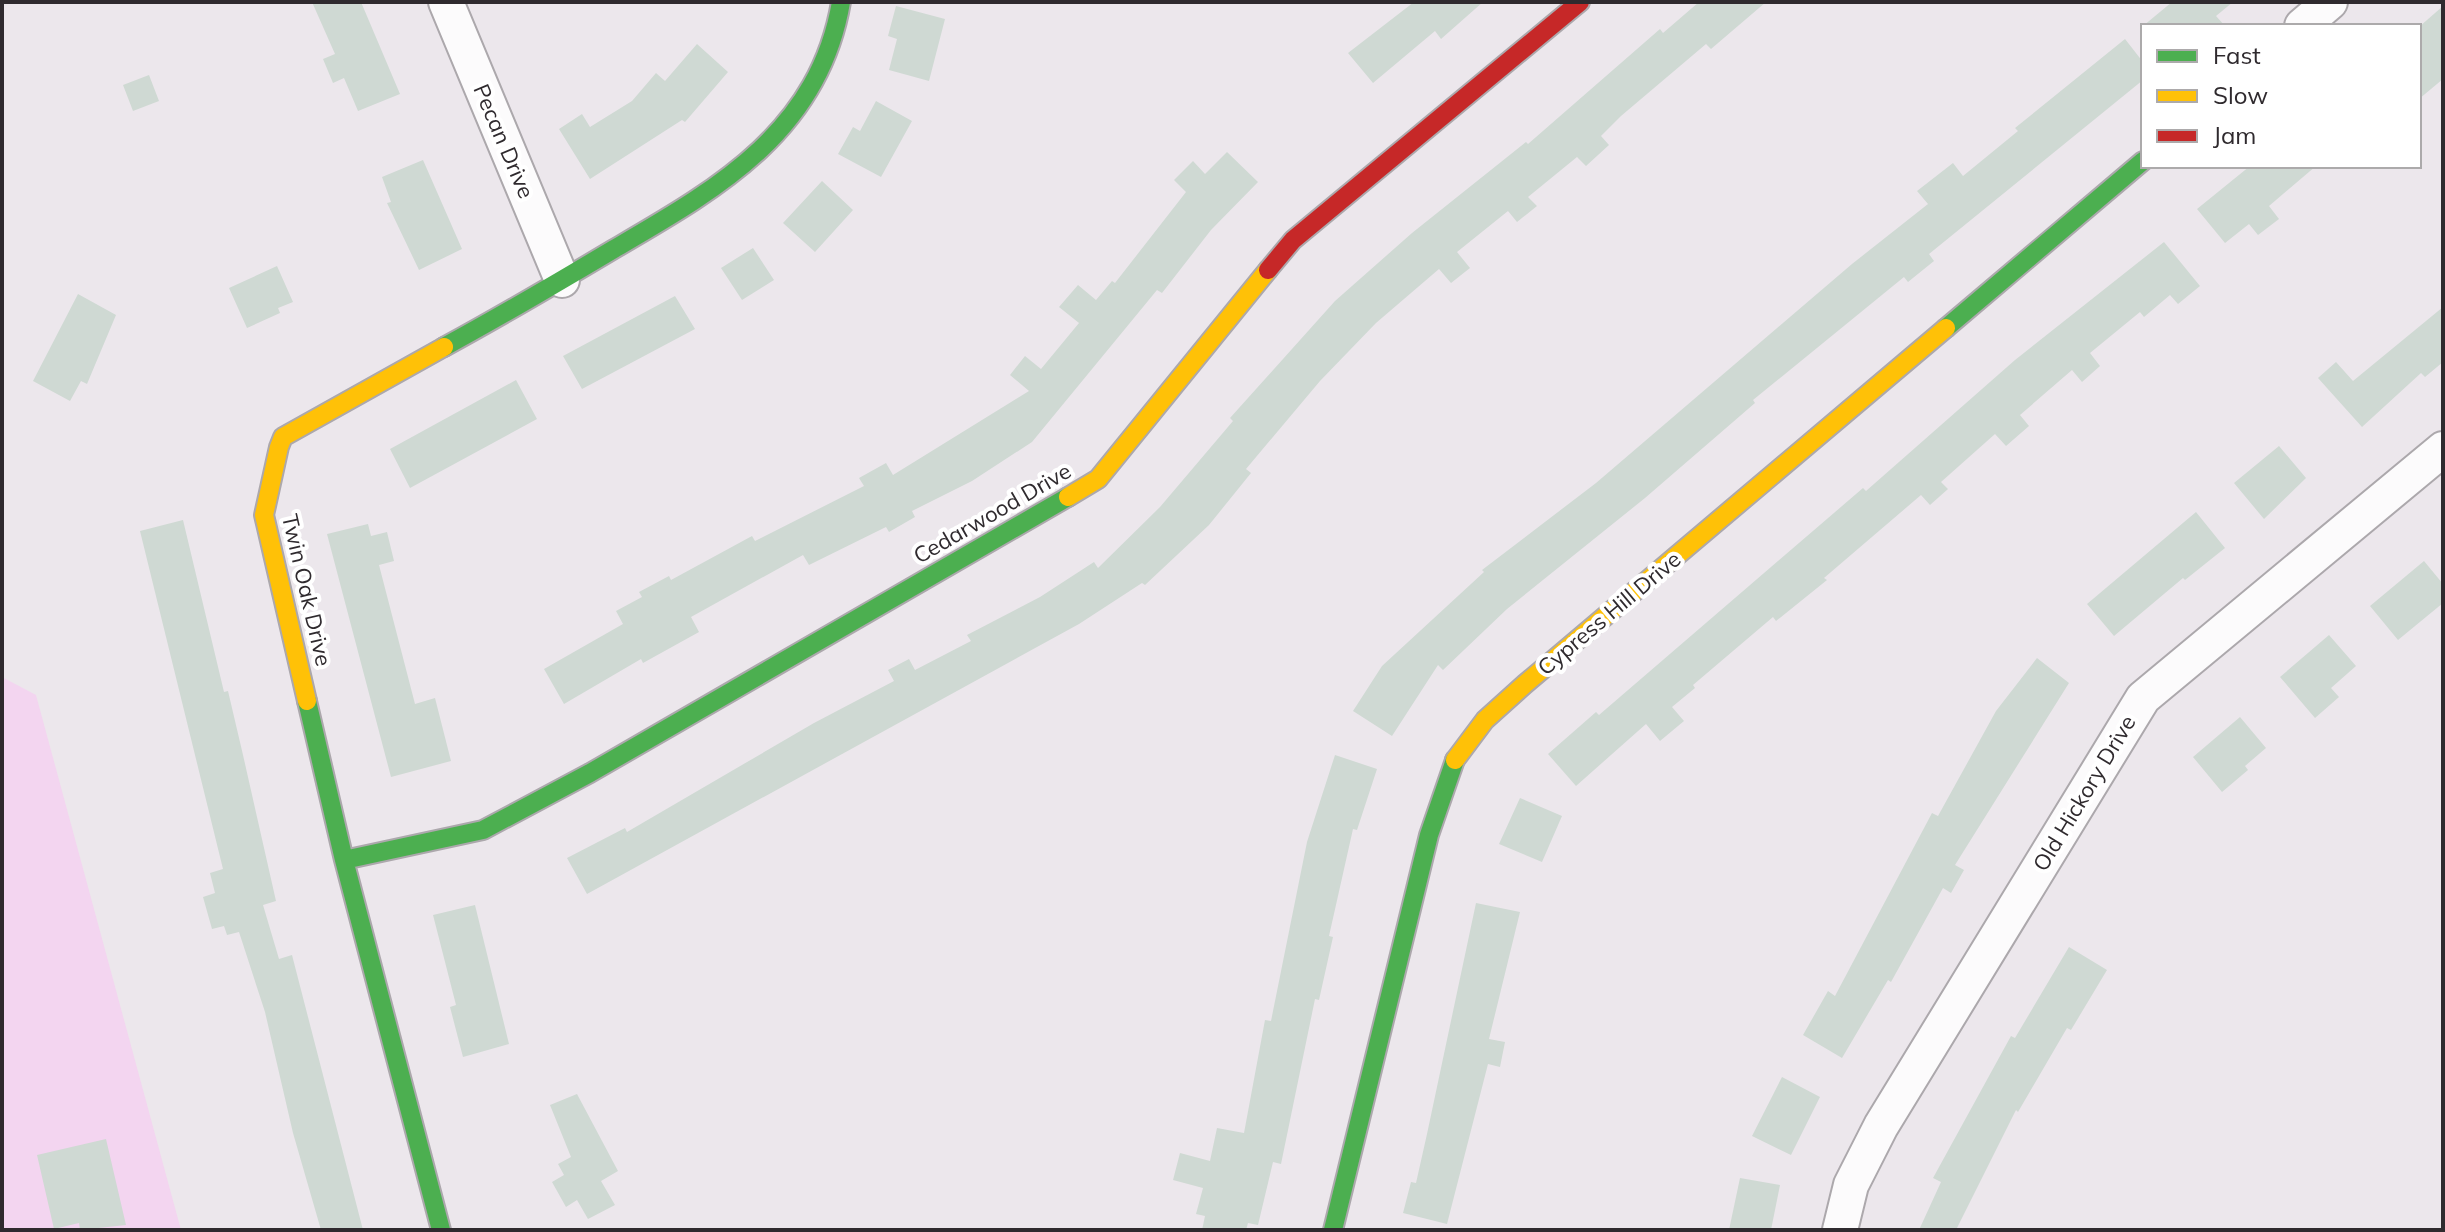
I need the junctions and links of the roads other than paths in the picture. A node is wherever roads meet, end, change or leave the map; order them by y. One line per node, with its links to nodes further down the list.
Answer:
1 (446, 2): 7 (street, Pecan Drive)
2 (841, 2): 7 (street, Twin Oak Drive)
3 (1580, 2): 9 (street, Cedarwood Drive)
4 (2330, 2): 5 (street)
5 (2304, 24)
6 (2141, 163): 11 (street, Cypress Hill Drive)
7 (562, 280): 9 (street, Twin Oak Drive)
8 (2443, 449): 12 (street, Old Hickory Drive)
9 (344, 860): 10 (street, Twin Oak Drive)
10 (441, 1230)
11 (1333, 1230)
12 (1840, 1230)

